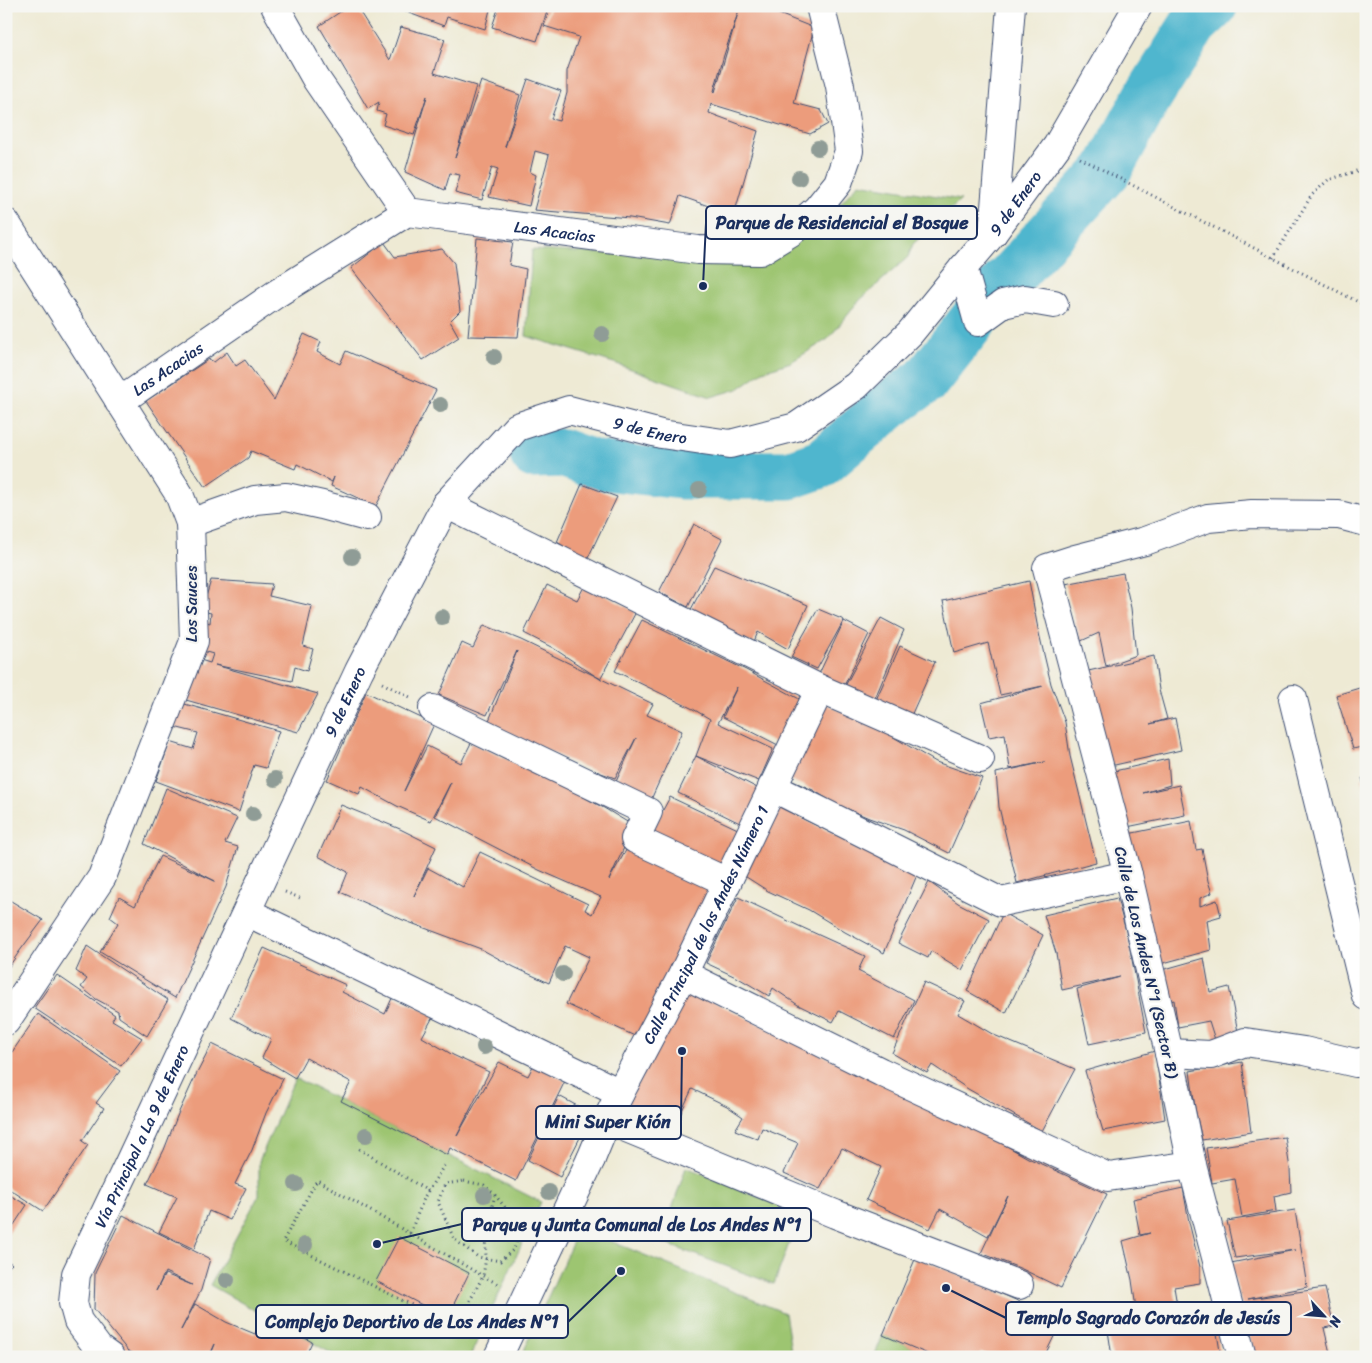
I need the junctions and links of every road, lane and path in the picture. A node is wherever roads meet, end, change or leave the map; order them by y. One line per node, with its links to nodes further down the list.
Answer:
1 (275, 6): 7 (street)
2 (820, 6): 7 (street, Las Acacias)
3 (1011, 6): 9 (street)
4 (1138, 6): 9 (street, 9 de Enero)
5 (1366, 168): 10 (path)
6 (1101, 169): 10 (path)
7 (407, 212): 14 (street, Las Acacias)
8 (6, 223): 14 (street, Los Sauces)
9 (994, 233): 11 (street, 9 de Enero)
10 (1273, 258): 13 (path)
11 (964, 272): 12 (street); 15 (street, 9 de Enero)
12 (1054, 304)
13 (1366, 306)
14 (119, 402): 18 (street, Los Sauces)
15 (446, 504): 19 (street, 9 de Enero); 20 (street)
16 (366, 517): 18 (street)
17 (1366, 522): 25 (street, Calle de Los Andes N°1 (Sector B))
18 (190, 523): 30 (street, Los Sauces)
19 (359, 671): 22 (path); 27 (street, 9 de Enero)
20 (820, 689): 23 (street); 24 (street, Calle Principal de los Andes Número 1)
21 (1292, 699): 29 (street)
22 (433, 709): 26 (street)
23 (980, 759)
24 (772, 787): 25 (street); 26 (street, Calle Principal de los Andes Número 1)
25 (1128, 875): 31 (street, Calle de Los Andes N°1 (Sector B))
26 (727, 882): 28 (street, Calle Principal de los Andes Número 1)
27 (247, 912): 33 (street); 45 (street, Vía Principal a La 9 de Enero)
28 (683, 974): 33 (street, Calle Principal de los Andes Número 1); 37 (street)
29 (1366, 996)
30 (6, 1022)
31 (1169, 1053): 32 (street); 37 (street, Calle de Los Andes N°1 (Sector B))
32 (1366, 1061)
33 (620, 1093): 34 (street, Calle Principal de los Andes Número 1)
34 (607, 1120): 44 (street); 46 (street, Calle Principal de los Andes Número 1)
35 (359, 1149): 38 (path)
36 (445, 1164): 38 (path)
37 (1192, 1165): 47 (street, Calle de Los Andes N°1 (Sector B))
38 (428, 1191): 40 (path)
39 (495, 1195): 41 (path); 41 (path); 41 (path)
40 (410, 1233): 42 (path); 42 (path)
41 (486, 1258): 42 (path)
42 (483, 1276): 43 (path)
43 (500, 1285)
44 (1019, 1285)
45 (110, 1357)
46 (498, 1357)
47 (1242, 1357)

